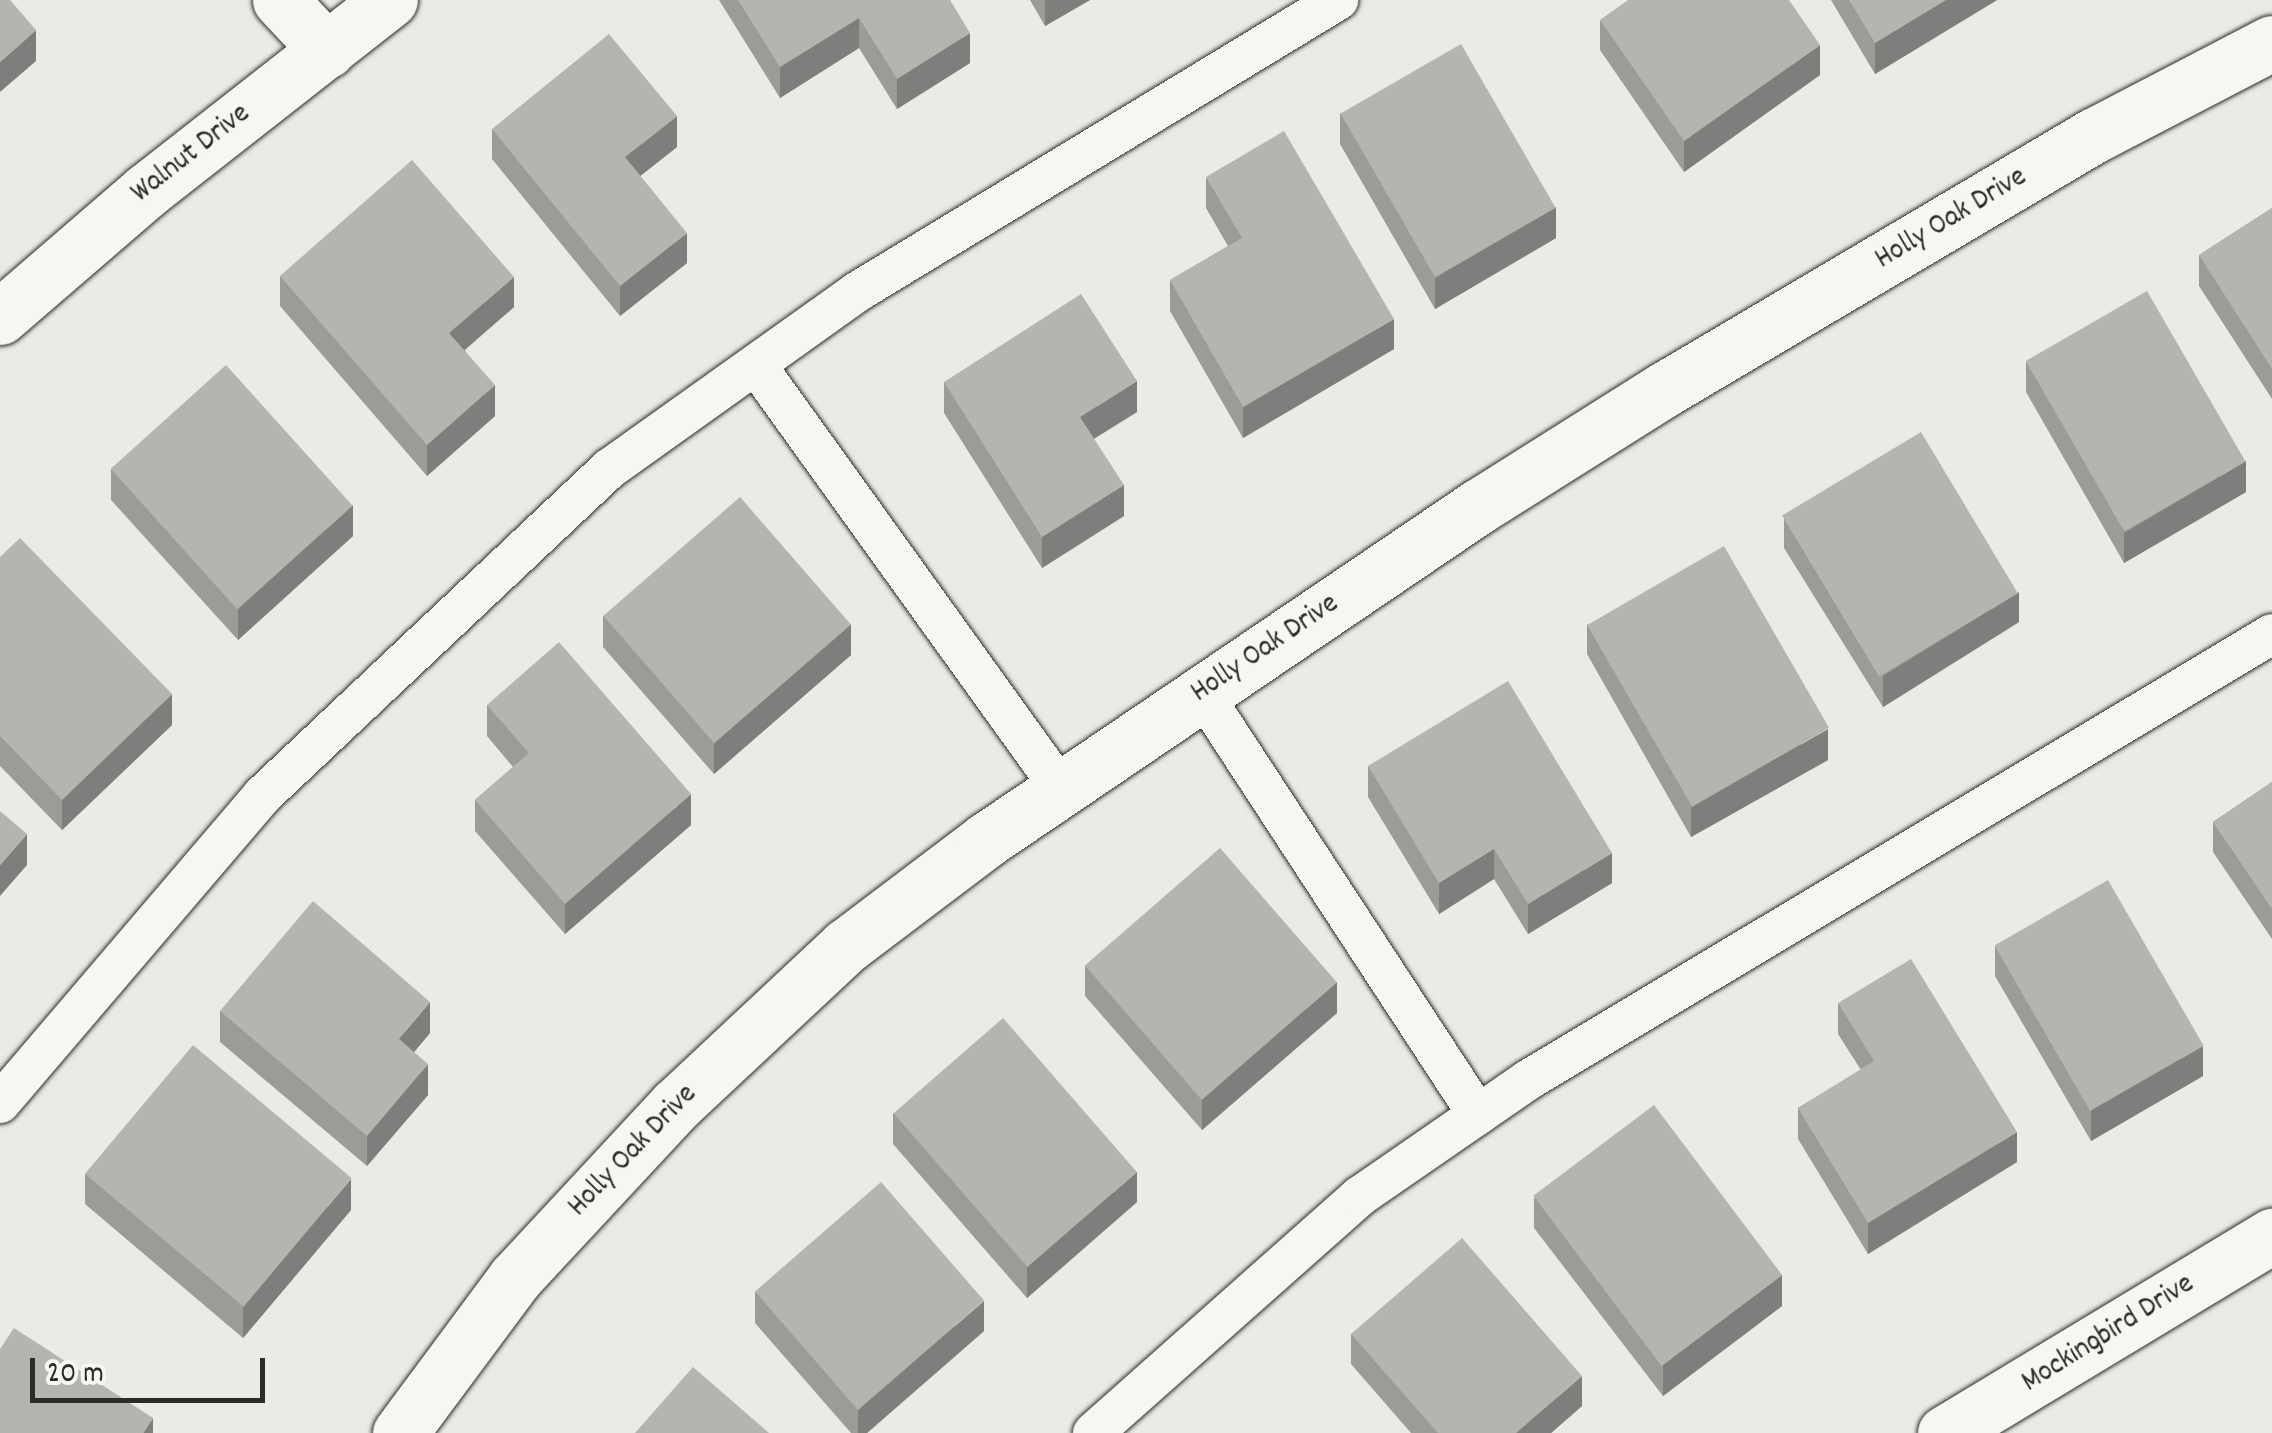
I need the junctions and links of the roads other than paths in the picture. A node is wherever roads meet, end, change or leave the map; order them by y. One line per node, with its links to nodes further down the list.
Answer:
1 (280, 0): 5 (street)
2 (390, 0): 5 (street, Walnut Drive)
3 (1338, 0): 7 (lane)
4 (2272, 43): 9 (street, Holly Oak Drive)
5 (328, 50): 6 (street, Walnut Drive)
6 (0, 317)
7 (756, 365): 10 (lane); 11 (lane)
8 (2272, 634): 12 (lane)
9 (1202, 693): 10 (street, Holly Oak Drive); 12 (lane)
10 (1061, 789): 15 (street, Holly Oak Drive)
11 (0, 1104)
12 (1478, 1115): 16 (lane)
13 (2272, 1236): 14 (street, Mockingbird Drive)
14 (2011, 1419): 17 (street, Mockingbird Drive)
15 (400, 1433)
16 (1094, 1433)
17 (1945, 1433)

